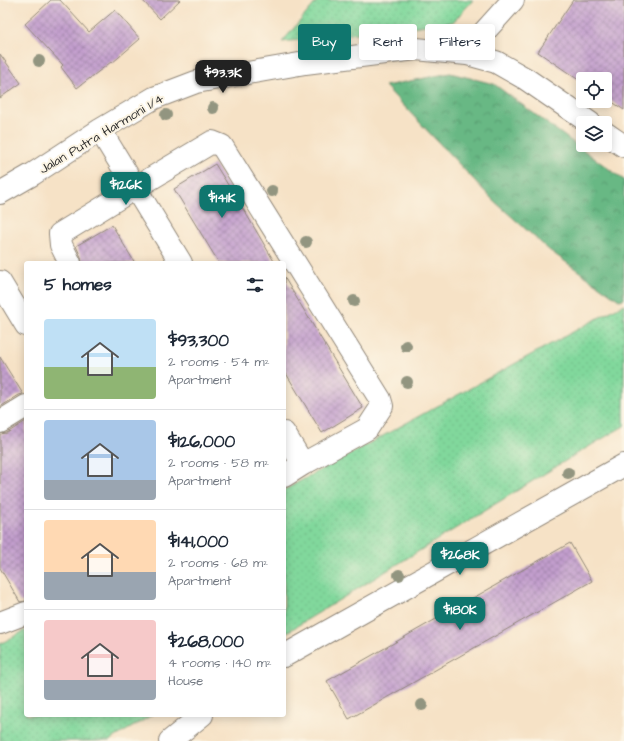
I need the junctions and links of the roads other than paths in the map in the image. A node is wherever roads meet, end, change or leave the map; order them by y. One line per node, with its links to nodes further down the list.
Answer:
1 (513, 0): 2 (street)
2 (491, 24)
3 (425, 50): 6 (street, Jalan Putra Harmoni 1/4)
4 (489, 60): 5 (street, Jalan Putra Harmoni 1/4)
5 (580, 116)
6 (100, 130): 9 (street); 10 (street, Jalan Putra Harmoni 1/4)
7 (612, 138): 8 (street)
8 (624, 146)
9 (135, 188): 11 (street); 12 (street); 18 (street)
10 (0, 193)
11 (69, 261)
12 (180, 261)
13 (0, 282): 14 (street)
14 (24, 322)
15 (24, 407): 16 (street)
16 (0, 422)
17 (286, 436): 18 (street)
18 (303, 464): 20 (street)
19 (624, 465): 23 (street)
20 (286, 475)
21 (24, 614): 22 (street)
22 (0, 624)
23 (286, 655)
24 (200, 717): 25 (street)
25 (170, 741)

